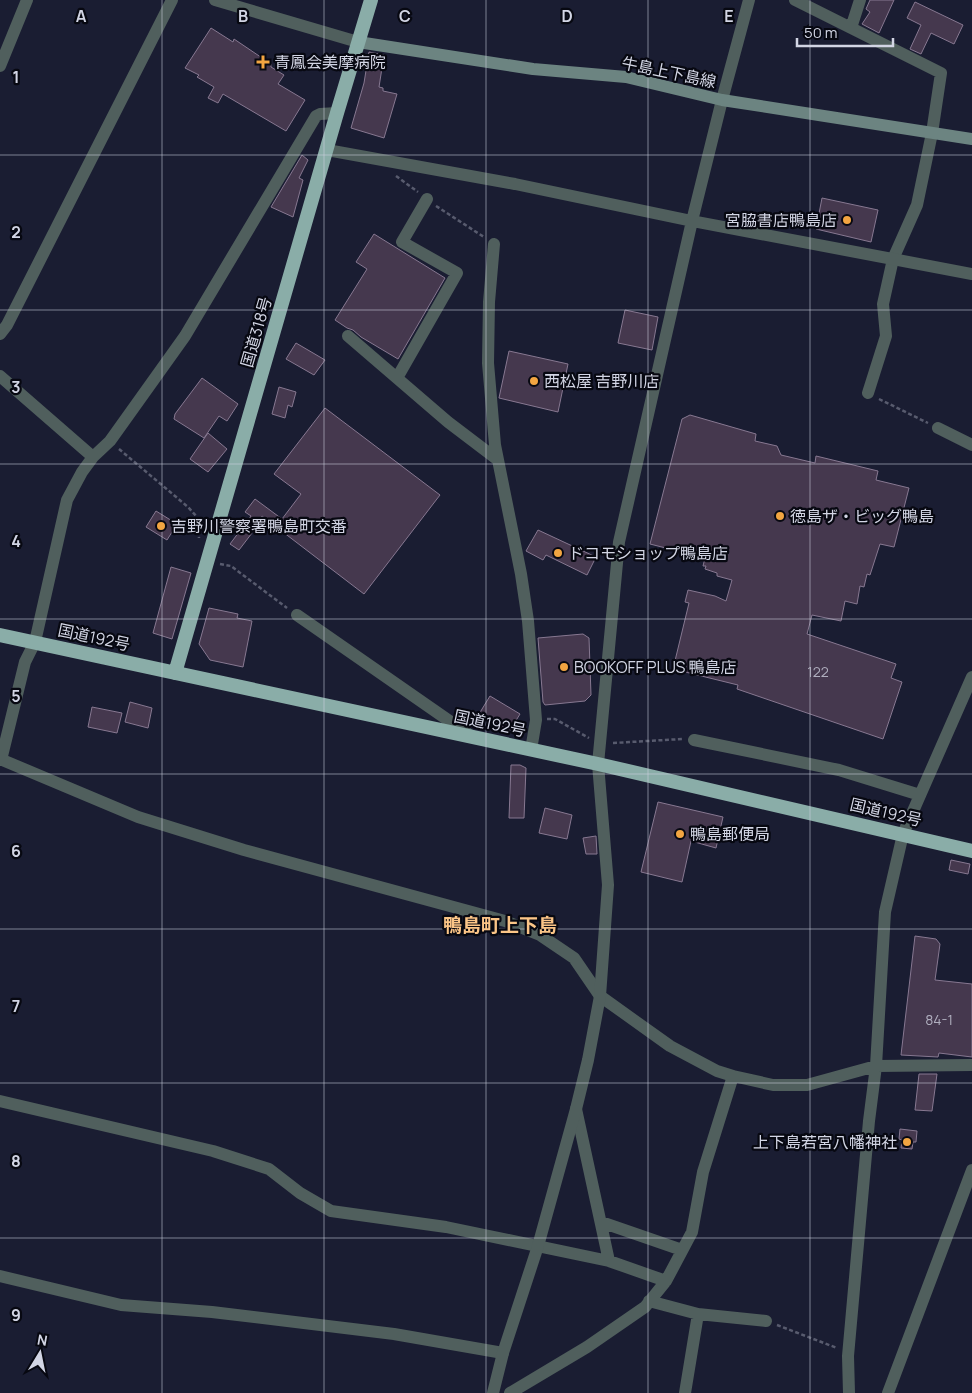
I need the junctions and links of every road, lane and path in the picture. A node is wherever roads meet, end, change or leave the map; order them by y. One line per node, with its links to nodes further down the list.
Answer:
1 (27, 0): 10 (street)
2 (172, 0): 21 (street)
3 (215, 0): 9 (street)
4 (371, 0): 9 (highway, 国道318号)
5 (749, 0): 11 (street)
6 (795, 0): 8 (street)
7 (860, 0): 8 (street)
8 (851, 28): 13 (street)
9 (358, 42): 11 (main road, 牛島上下島線); 12 (highway, 国道318号)
10 (0, 66)
11 (722, 100): 13 (main road, 牛島上下島線); 17 (street)
12 (336, 113): 15 (highway, 国道318号); 28 (street)
13 (932, 133): 14 (main road, 牛島上下島線); 19 (street)
14 (972, 139)
15 (327, 150): 17 (street); 33 (highway, 国道318号)
16 (427, 200): 24 (street)
17 (692, 221): 19 (street); 38 (street)
18 (494, 244): 29 (street)
19 (894, 259): 20 (street); 25 (street)
20 (972, 274)
21 (0, 334)
22 (348, 336): 24 (street)
23 (0, 376): 28 (street)
24 (397, 378): 29 (street)
25 (868, 393): 26 (path)
26 (938, 428): 27 (street)
27 (972, 445)
28 (93, 457): 32 (street)
29 (498, 460): 35 (street)
30 (297, 615): 36 (street)
31 (0, 635): 32 (highway, 国道192号)
32 (35, 642): 33 (highway, 国道192号); 40 (street)
33 (176, 673): 36 (highway, 国道192号)
34 (972, 677): 42 (street)
35 (536, 720): 38 (path); 39 (street)
36 (474, 738): 39 (highway, 国道192号)
37 (694, 740): 38 (path); 42 (street)
38 (599, 744): 41 (street)
39 (530, 750): 41 (highway, 国道192号)
40 (1, 759): 45 (street)
41 (598, 764): 43 (highway, 国道192号); 45 (street)
42 (920, 795): 43 (street)
43 (903, 834): 44 (highway, 国道192号); 47 (street)
44 (972, 850)
45 (600, 996): 48 (street); 50 (street)
46 (972, 1065): 47 (street)
47 (876, 1066): 48 (street); 61 (street)
48 (733, 1076): 54 (street)
49 (0, 1101): 53 (street)
50 (576, 1109): 52 (street); 53 (street)
51 (972, 1170): 67 (street)
52 (601, 1222): 54 (street); 55 (street)
53 (538, 1246): 55 (street); 62 (street)
54 (682, 1250): 57 (street)
55 (609, 1261): 57 (street)
56 (0, 1276): 62 (street)
57 (666, 1281): 58 (street)
58 (649, 1301): 59 (street); 64 (street)
59 (698, 1314): 60 (street); 65 (street)
60 (766, 1322): 61 (path)
61 (848, 1352): 66 (street)
62 (503, 1353): 63 (street)
63 (493, 1393)
64 (510, 1393)
65 (685, 1393)
66 (848, 1393)
67 (888, 1393)

